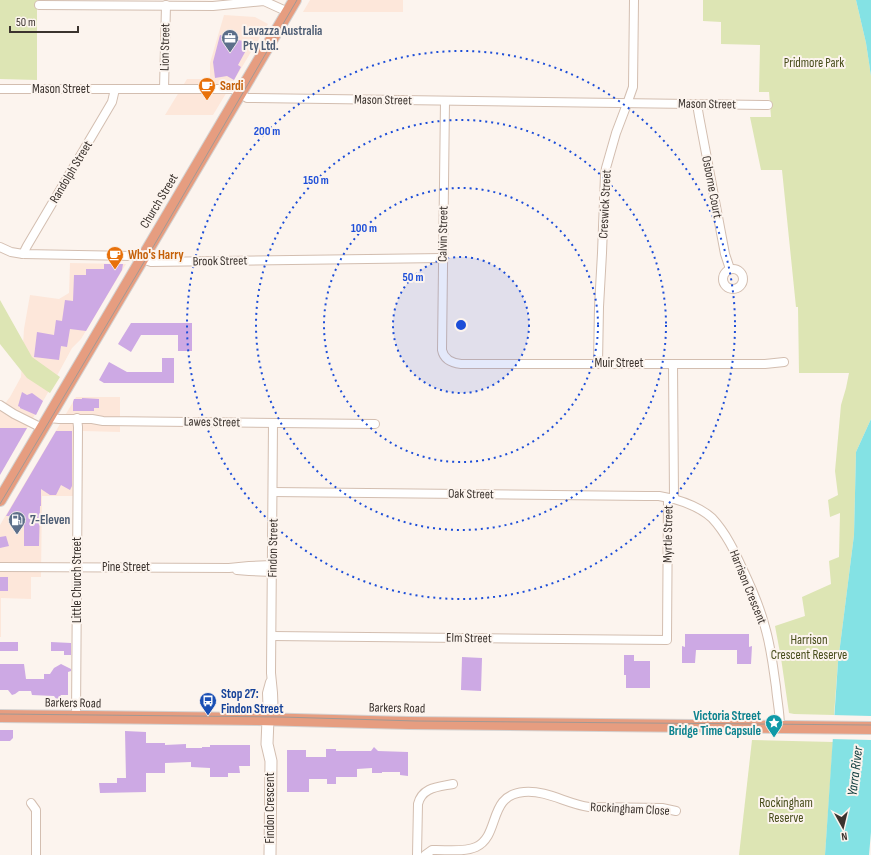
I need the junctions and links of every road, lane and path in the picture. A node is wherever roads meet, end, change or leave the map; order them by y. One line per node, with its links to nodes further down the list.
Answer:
1 (295, 0): 5 (main road, Church Street)
2 (634, 0): 11 (street, Creswick Street)
3 (38, 5): 4 (street)
4 (166, 5): 5 (street); 8 (street, Lion Street)
5 (288, 12): 9 (main road, Church Street)
6 (0, 89): 7 (street, Mason Street)
7 (115, 89): 8 (street, Mason Street); 15 (street, Randolph Street)
8 (164, 89): 9 (street, Mason Street)
9 (239, 93): 10 (street, Mason Street); 17 (main road, Church Street)
10 (445, 101): 11 (street, Mason Street); 16 (street, Calvin Street)
11 (627, 104): 12 (street, Mason Street); 21 (street, Creswick Street)
12 (697, 104): 13 (street, Mason Street); 18 (street, Osborne Court)
13 (768, 105)
14 (0, 247): 15 (street, Brook Street)
15 (23, 254): 17 (street, Brook Street)
16 (443, 258): 17 (street, Brook Street); 20 (street, Calvin Street)
17 (142, 259): 24 (main road, Church Street)
18 (730, 269)
19 (784, 362): 22 (street, Muir Street)
20 (453, 363): 21 (street, Muir Street)
21 (598, 363): 22 (street, Muir Street)
22 (673, 364): 30 (street, Myrtle Street)
23 (0, 405): 28 (street)
24 (49, 418): 25 (street, Lawes Street); 28 (main road, Church Street)
25 (77, 418): 26 (street, Lawes Street); 33 (street, Little Church Street)
26 (273, 423): 27 (street, Lawes Street); 29 (street, Findon Street)
27 (375, 424)
28 (42, 428): 31 (main road, Church Street)
29 (273, 492): 30 (street, Oak Street); 34 (street, Findon Street)
30 (671, 499): 36 (street, Myrtle Street); 40 (street, Harrison Crescent)
31 (0, 500)
32 (0, 567): 33 (street, Pine Street)
33 (77, 567): 34 (street, Pine Street); 38 (street, Little Church Street)
34 (272, 569): 35 (street, Findon Street)
35 (272, 636): 36 (street, Elm Street); 39 (street, Findon Street)
36 (667, 640)
37 (0, 716): 38 (main road, Barkers Road)
38 (76, 717): 39 (main road, Barkers Road)
39 (271, 720): 40 (main road, Barkers Road); 46 (street, Findon Crescent)
40 (780, 727): 41 (main road, Barkers Road)
41 (871, 728)
42 (453, 784): 47 (street)
43 (31, 803): 45 (street)
44 (676, 812): 48 (street, Rockingham Close)
45 (36, 855)
46 (270, 855)
47 (417, 855)
48 (425, 855)

